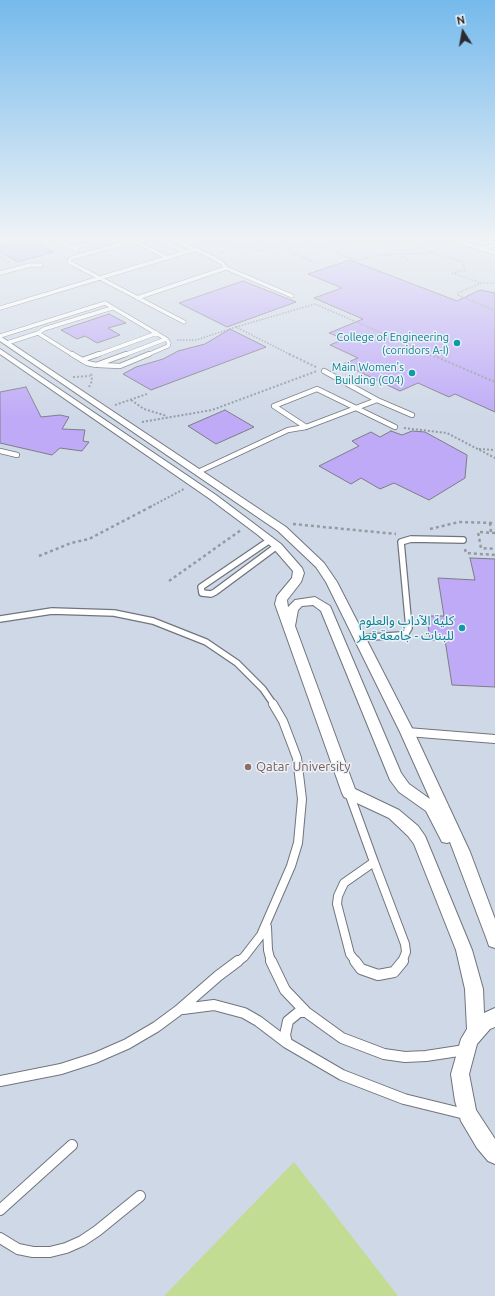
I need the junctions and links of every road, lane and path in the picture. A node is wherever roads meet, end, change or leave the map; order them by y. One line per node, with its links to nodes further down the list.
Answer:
1 (36, 297): 4 (lane)
2 (463, 297): 6 (path)
3 (137, 298): 9 (lane)
4 (0, 308)
5 (112, 308): 7 (lane); 8 (lane); 12 (lane)
6 (495, 312)
7 (66, 316): 8 (lane); 14 (lane)
8 (74, 320): 11 (lane)
9 (184, 322)
10 (236, 327): 13 (path); 18 (path); 26 (path)
11 (38, 333): 14 (lane); 15 (lane)
12 (157, 333): 13 (lane); 15 (lane)
13 (166, 339): 16 (lane); 16 (lane)
14 (1, 343): 19 (street); 36 (street)
15 (82, 360): 16 (lane)
16 (94, 365): 19 (path)
17 (324, 371): 22 (lane)
18 (495, 382)
19 (80, 391): 24 (street)
20 (147, 394): 21 (path)
21 (131, 400): 24 (path); 26 (path)
22 (377, 400): 23 (lane); 25 (lane)
23 (359, 408): 28 (lane); 28 (lane); 29 (lane)
24 (106, 409): 27 (street)
25 (412, 415)
26 (170, 416): 27 (path)
27 (130, 426): 35 (street)
28 (306, 427): 35 (lane)
29 (395, 427): 30 (path)
30 (478, 449): 31 (path); 34 (path)
31 (495, 450)
32 (0, 451): 33 (lane)
33 (17, 455)
34 (495, 458)
35 (198, 472): 37 (street)
36 (194, 484): 38 (street); 50 (path)
37 (226, 490): 38 (street); 39 (street)
38 (213, 497): 42 (street)
39 (271, 522): 46 (path); 54 (street)
40 (490, 523): 41 (path); 43 (path); 44 (path)
41 (495, 523)
42 (250, 524): 48 (street); 51 (path)
43 (425, 530)
44 (492, 533): 45 (path); 49 (path)
45 (495, 533)
46 (404, 535)
47 (463, 540): 54 (lane)
48 (274, 543): 48 (lane); 53 (street)
49 (495, 549)
50 (39, 556)
51 (169, 581)
52 (0, 619): 60 (lane)
53 (289, 626): 57 (street); 58 (street)
54 (358, 638): 55 (street)
55 (408, 732): 56 (lane); 58 (street)
56 (495, 739)
57 (349, 794): 59 (lane); 65 (street)
58 (462, 852): 61 (street)
59 (374, 862): 59 (lane)
60 (267, 923): 62 (lane); 63 (lane)
61 (495, 940)
62 (179, 1010): 66 (lane); 68 (lane)
63 (306, 1012): 66 (lane); 67 (lane)
64 (495, 1017): 65 (street)
65 (476, 1030): 67 (street)
66 (287, 1043): 69 (lane)
67 (465, 1050): 69 (street)
68 (0, 1081)
69 (468, 1114): 71 (street)
70 (72, 1145): 73 (lane)
71 (495, 1154)
72 (140, 1196): 74 (lane)
73 (0, 1210)
74 (0, 1238)

